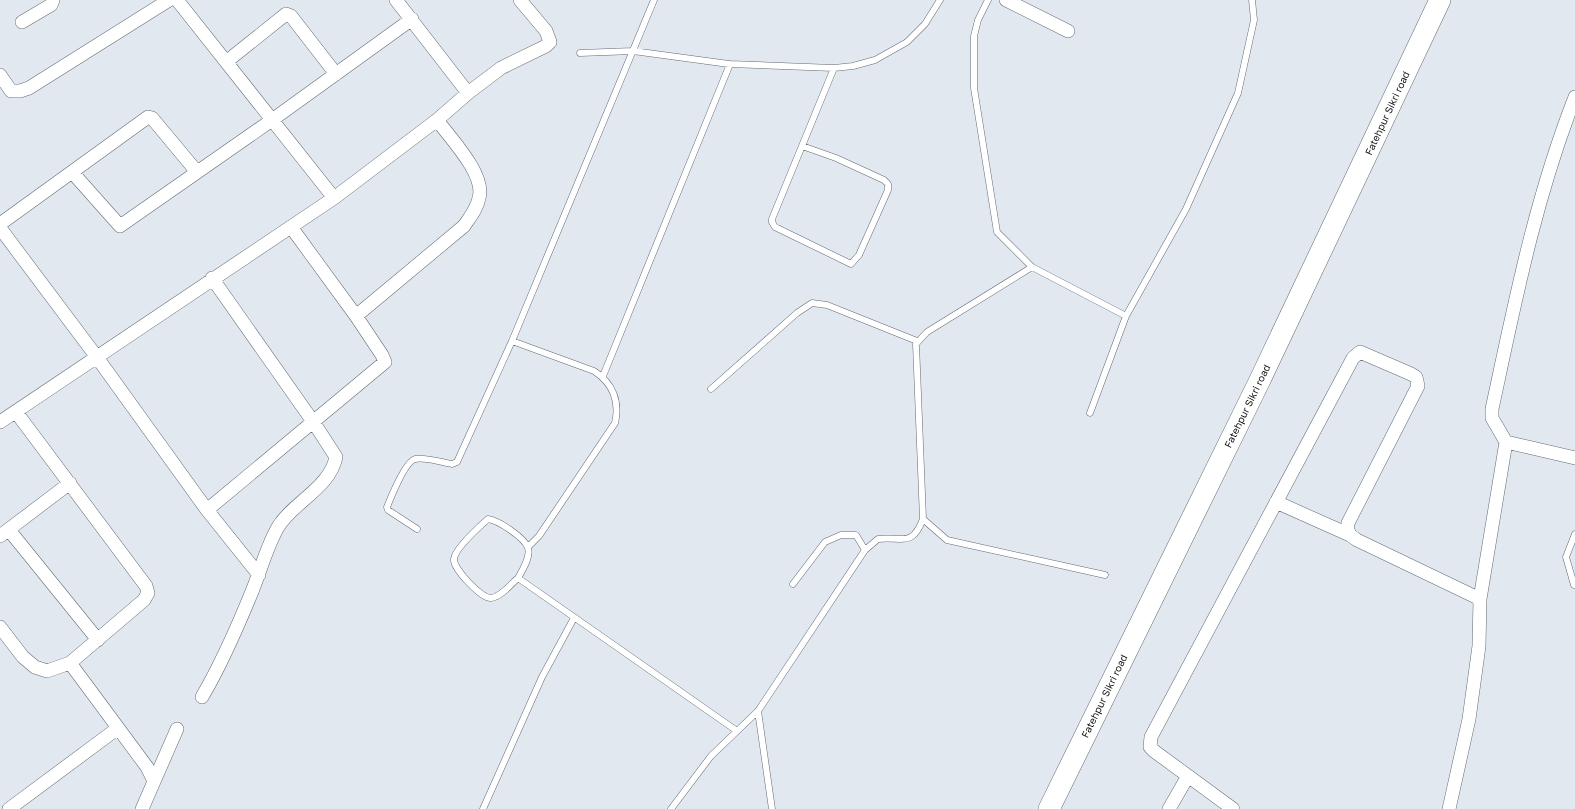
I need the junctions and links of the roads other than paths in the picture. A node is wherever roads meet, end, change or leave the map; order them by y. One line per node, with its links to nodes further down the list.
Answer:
1 (52, 0): 13 (street)
2 (170, 0): 20 (street)
3 (177, 0): 17 (street)
4 (396, 0): 12 (street)
5 (520, 0): 22 (street)
6 (654, 0): 15 (lane)
7 (940, 0): 19 (lane)
8 (988, 0): 33 (lane)
9 (1006, 0): 14 (street)
10 (1252, 0): 36 (lane)
11 (1440, 0): 80 (main road, Fatehpur Sikri road)
12 (412, 19): 21 (street); 22 (street)
13 (22, 22)
14 (1068, 31)
15 (633, 51): 16 (lane); 18 (lane); 37 (lane)
16 (580, 53)
17 (226, 62): 21 (street); 24 (street)
18 (730, 64): 19 (lane); 40 (lane)
19 (834, 68): 26 (lane)
20 (0, 74)
21 (336, 74): 24 (street)
22 (468, 93): 25 (street)
23 (1575, 97): 46 (street)
24 (272, 120): 28 (street); 29 (street)
25 (438, 120): 29 (street); 35 (street)
26 (802, 146): 26 (lane)
27 (72, 172): 28 (street); 28 (street); 30 (street)
28 (197, 172)
29 (334, 198): 31 (street)
30 (0, 224)
31 (290, 227): 34 (street); 35 (street)
32 (0, 228): 39 (street)
33 (1032, 267): 36 (lane); 38 (lane)
34 (212, 278): 39 (street); 45 (street)
35 (356, 316): 45 (street)
36 (1126, 316): 43 (lane)
37 (512, 341): 40 (lane); 52 (lane)
38 (917, 341): 41 (lane); 51 (lane)
39 (96, 356): 42 (street); 50 (street)
40 (603, 376): 56 (lane)
41 (711, 389)
42 (16, 412): 44 (street); 48 (street)
43 (1090, 413)
44 (0, 422)
45 (314, 423): 50 (street); 58 (street)
46 (1506, 442): 47 (street); 63 (street)
47 (1575, 458)
48 (70, 483): 53 (street); 66 (street)
49 (1276, 502): 55 (street); 55 (street); 73 (street)
50 (207, 510): 58 (street)
51 (923, 519): 57 (lane); 59 (lane)
52 (416, 529)
53 (5, 533): 66 (street)
54 (1575, 534): 62 (lane)
55 (1350, 535): 63 (street)
56 (528, 547): 60 (lane); 60 (lane)
57 (865, 550): 61 (lane); 69 (lane)
58 (259, 575): 68 (street)
59 (1105, 575)
60 (518, 578): 64 (lane)
61 (793, 584)
62 (1574, 584)
63 (1480, 599): 83 (street)
64 (574, 618): 72 (lane); 77 (lane)
65 (0, 627): 67 (street)
66 (98, 640): 67 (street)
67 (70, 663): 70 (street)
68 (202, 697)
69 (758, 711): 72 (lane); 79 (lane)
70 (118, 728): 74 (street); 75 (street)
71 (177, 729): 74 (street)
72 (737, 731): 78 (lane)
73 (1188, 776): 81 (street); 82 (street)
74 (153, 779): 76 (street)
75 (9, 809)
76 (142, 809)
77 (483, 809)
78 (671, 809)
79 (772, 809)
80 (1049, 809)
81 (1169, 809)
82 (1233, 809)
83 (1449, 809)

